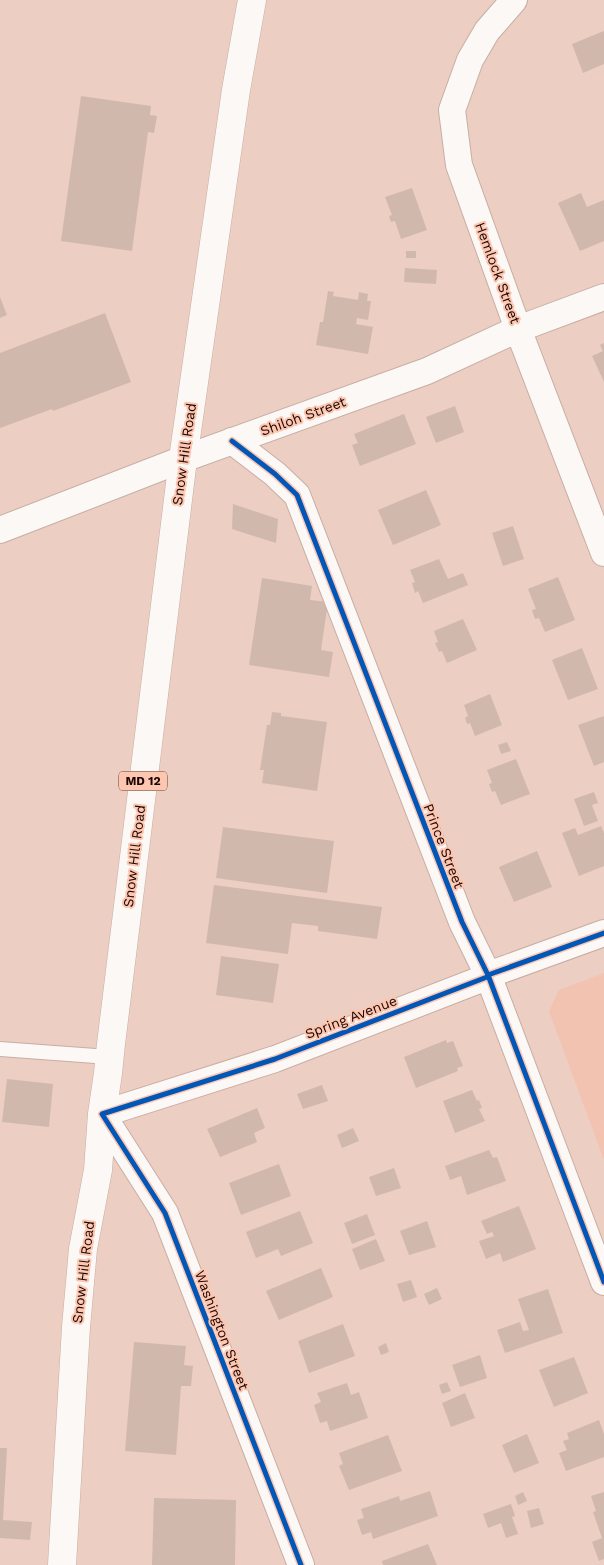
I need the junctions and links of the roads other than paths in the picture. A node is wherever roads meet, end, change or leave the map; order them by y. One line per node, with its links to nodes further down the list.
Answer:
1 (252, 0): 6 (main road, Snow Hill Road / MD 12)
2 (514, 0): 4 (street, Hemlock Street)
3 (604, 297): 4 (street, Shiloh Street)
4 (518, 329): 5 (street, Shiloh Street); 8 (street, Hemlock Street)
5 (232, 441): 6 (street, Shiloh Street); 10 (street, Prince Street)
6 (183, 459): 7 (street, Shiloh Street); 12 (main road, Snow Hill Road / MD 12)
7 (0, 530)
8 (604, 552)
9 (604, 932): 10 (street, Spring Avenue)
10 (488, 974): 13 (street, Spring Avenue); 14 (street, Prince Street)
11 (0, 1049): 12 (lane)
12 (110, 1057): 13 (main road, Snow Hill Road / MD 12)
13 (102, 1114): 15 (main road, Snow Hill Road / MD 12); 16 (street, Washington Street)
14 (604, 1282)
15 (62, 1565)
16 (301, 1565)

